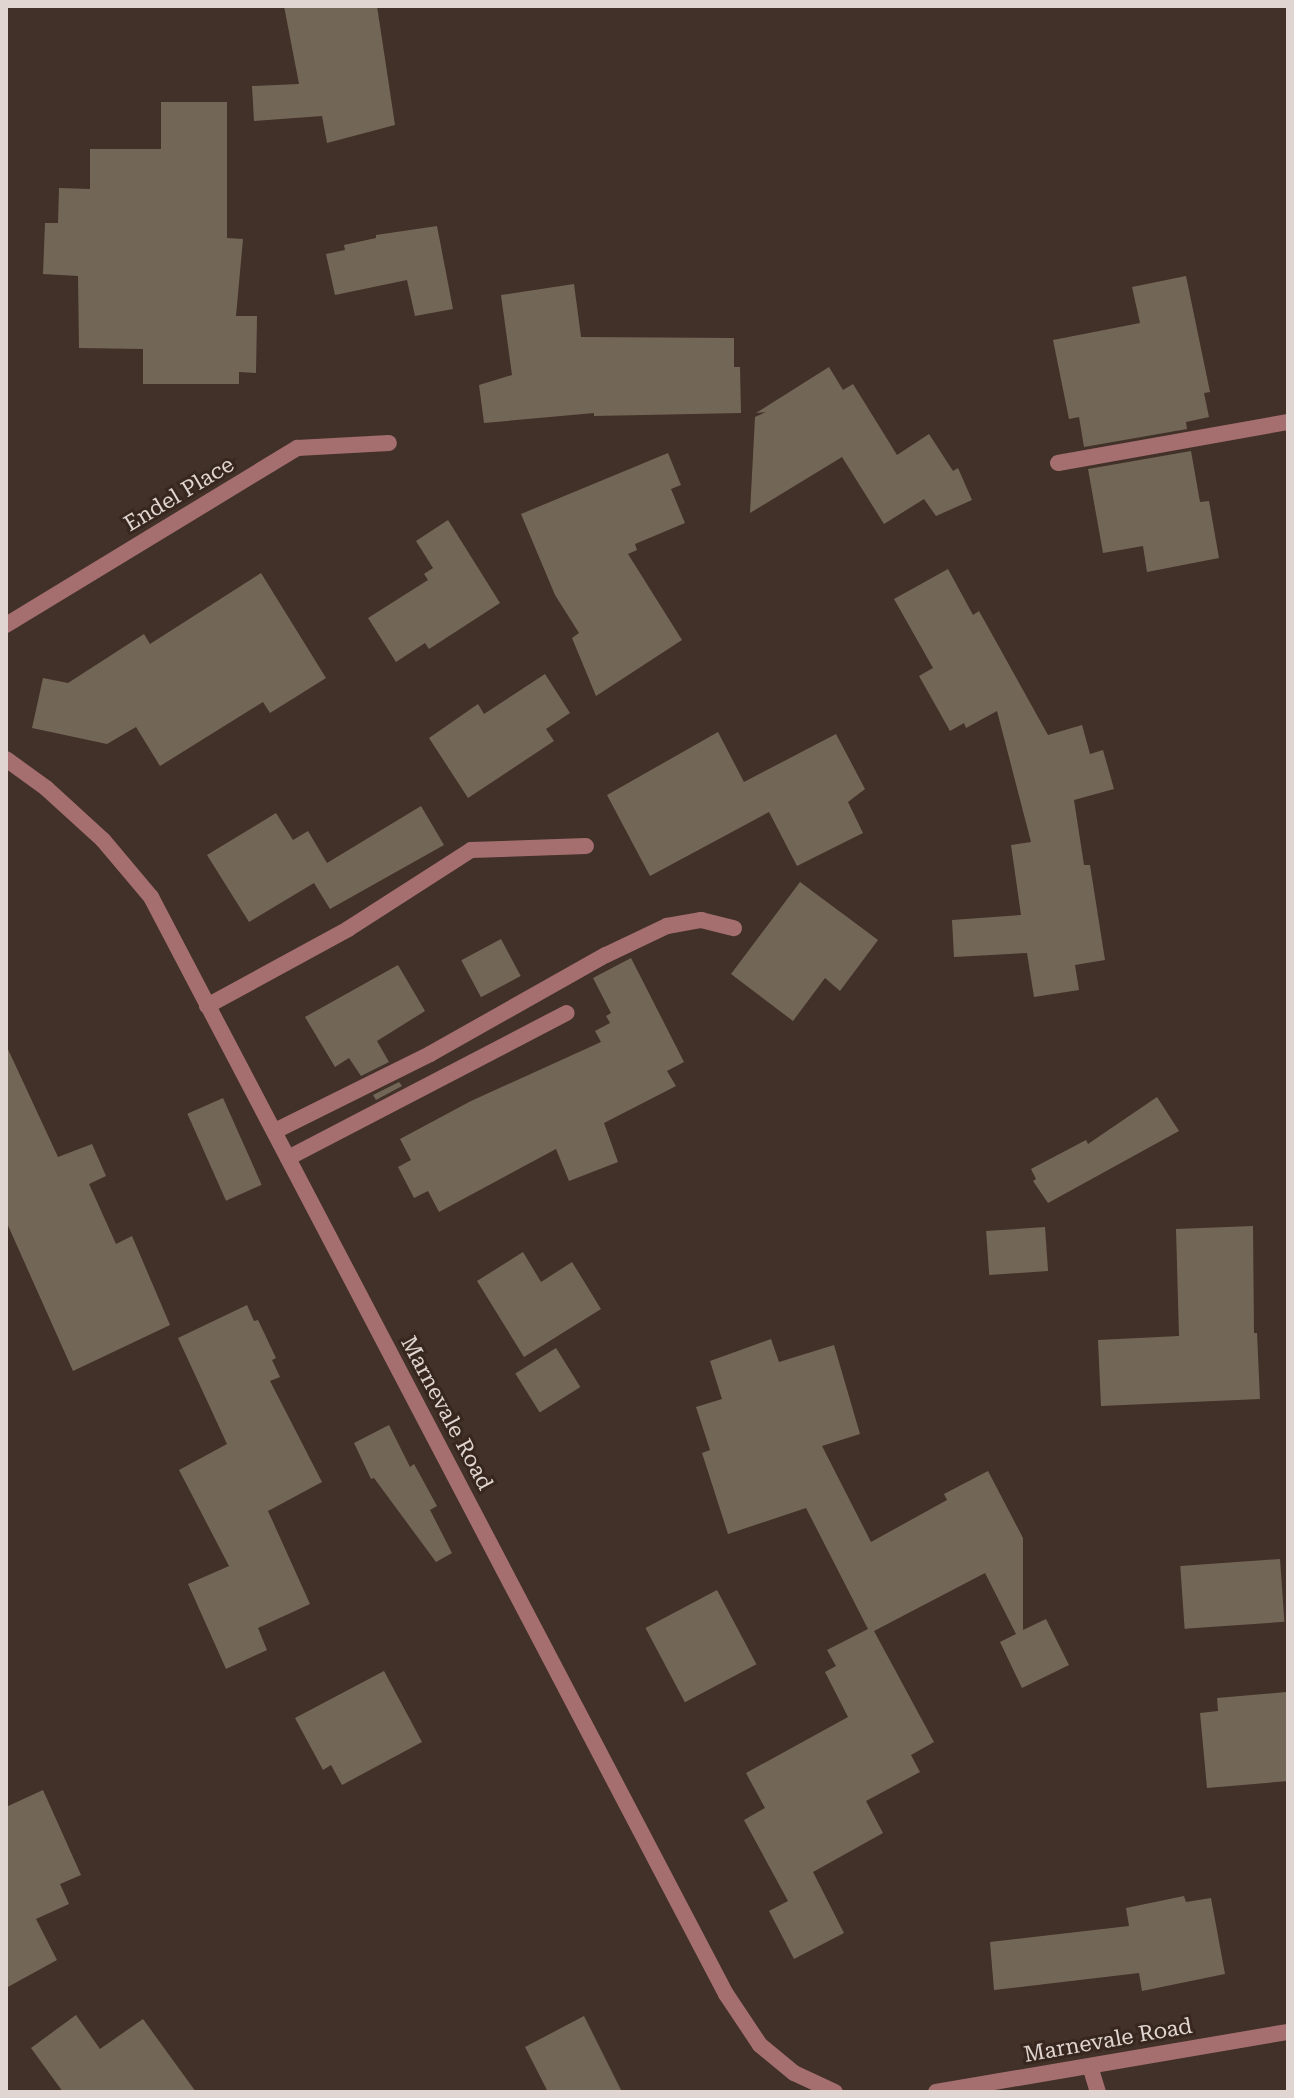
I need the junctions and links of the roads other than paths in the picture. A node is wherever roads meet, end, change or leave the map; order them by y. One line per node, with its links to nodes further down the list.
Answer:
1 (1288, 422): 3 (street)
2 (389, 443): 4 (street, Endel Place)
3 (1058, 463)
4 (6, 625)
5 (6, 759): 8 (street, Marnevale Road)
6 (586, 846): 8 (street)
7 (734, 928): 10 (street)
8 (207, 1006): 10 (street, Marnevale Road)
9 (566, 1013): 11 (street)
10 (275, 1131): 11 (street, Marnevale Road)
11 (288, 1158): 14 (street, Marnevale Road)
12 (1288, 2032): 13 (street, Marnevale Road)
13 (1090, 2066): 15 (street, Marnevale Road); 16 (street)
14 (835, 2092)
15 (936, 2092)
16 (1098, 2092)

